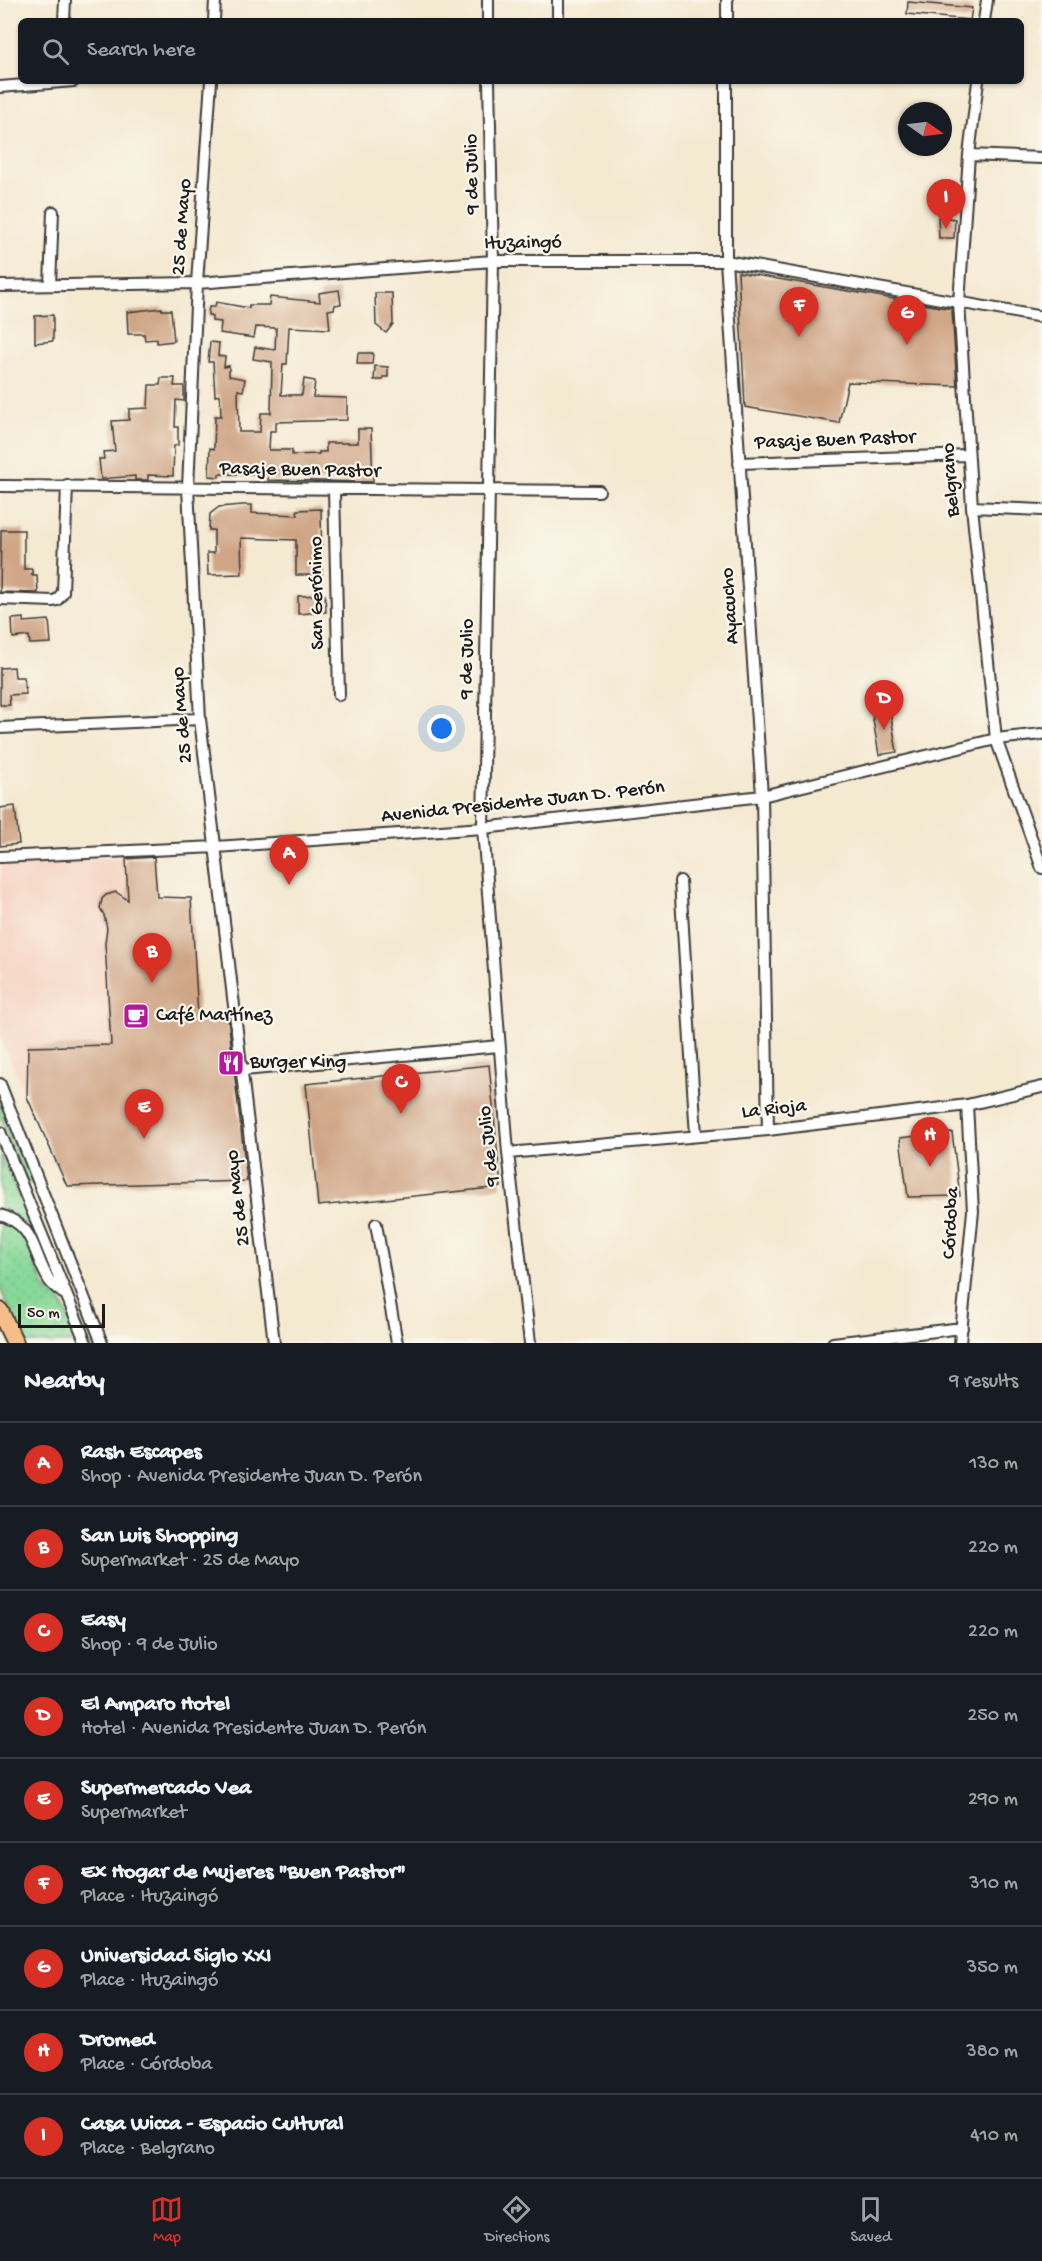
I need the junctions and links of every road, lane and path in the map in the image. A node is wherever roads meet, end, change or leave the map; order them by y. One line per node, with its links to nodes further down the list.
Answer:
1 (65, 0): 7 (street)
2 (215, 0): 8 (street)
3 (488, 0): 9 (street)
4 (558, 0): 10 (street)
5 (727, 0): 11 (street)
6 (987, 0): 12 (street)
7 (64, 18)
8 (214, 18)
9 (488, 18)
10 (558, 18)
11 (726, 18)
12 (984, 18)
13 (34, 84): 18 (street)
14 (211, 84): 24 (street, 25 de Mayo)
15 (489, 84): 22 (street, 9 de Julio)
16 (726, 84): 23 (street, Ayacucho)
17 (978, 84): 19 (street, Belgrano)
18 (0, 87)
19 (969, 155): 20 (street); 27 (street, Belgrano)
20 (1042, 158)
21 (53, 212): 25 (street)
22 (493, 261): 23 (street, Ituzaingó); 24 (street, Ituzaingó); 35 (street, 9 de Julio)
23 (726, 261): 27 (street, Ituzaingó); 30 (street, Ayacucho)
24 (197, 283): 25 (street, Ituzaingó); 33 (street, 25 de Mayo)
25 (50, 285): 26 (street, Ituzaingó)
26 (0, 286)
27 (959, 303): 28 (street, Ituzaingó); 29 (street, Belgrano)
28 (1042, 317)
29 (968, 455): 30 (street, Pasaje Buen Pastor); 37 (street, Belgrano)
30 (739, 463): 45 (street, Ayacucho)
31 (67, 485): 32 (street, Pasaje Buen Pastor); 33 (street, Pasaje Buen Pastor); 39 (street)
32 (0, 486)
33 (188, 488): 34 (street, Pasaje Buen Pastor); 41 (street, 25 de Mayo)
34 (334, 490): 35 (street, Pasaje Buen Pastor); 40 (street, San Gerónimo)
35 (488, 491): 36 (street, Pasaje Buen Pastor); 46 (street, 9 de Julio)
36 (599, 491)
37 (972, 507): 38 (street); 44 (street, Belgrano)
38 (1042, 510)
39 (0, 599)
40 (339, 696)
41 (200, 719): 42 (street); 47 (street, 25 de Mayo)
42 (0, 728)
43 (1042, 734): 44 (street, Avenida Presidente Juan D. Perón)
44 (996, 739): 45 (street, Avenida Presidente Juan D. Perón); 49 (street, Belgrano)
45 (762, 796): 46 (street, Avenida Presidente Juan D. Perón); 56 (street, Ayacucho)
46 (483, 828): 47 (street, Avenida Presidente Juan D. Perón); 51 (street, 9 de Julio)
47 (216, 847): 48 (street, Avenida Presidente Juan D. Perón); 52 (street, 25 de Mayo)
48 (0, 857)
49 (1042, 868)
50 (680, 881): 58 (street)
51 (499, 1046): 52 (street); 59 (street, 9 de Julio)
52 (243, 1070): 68 (street, 25 de Mayo)
53 (0, 1084): 67 (street)
54 (1042, 1087): 55 (street, La Rioja)
55 (967, 1105): 56 (street, La Rioja); 64 (street, Córdoba)
56 (768, 1130): 58 (street, La Rioja)
57 (0, 1132): 62 (street)
58 (696, 1136): 59 (street, La Rioja)
59 (508, 1153): 70 (street, 9 de Julio)
60 (0, 1215): 62 (street)
61 (376, 1224): 69 (street)
62 (65, 1294): 66 (street)
63 (0, 1311): 65 (highway)
64 (962, 1328): 71 (street); 72 (street, Córdoba)
65 (15, 1343)
66 (86, 1343)
67 (102, 1343)
68 (274, 1343)
69 (397, 1343)
70 (530, 1343)
71 (832, 1343)
72 (960, 1343)

